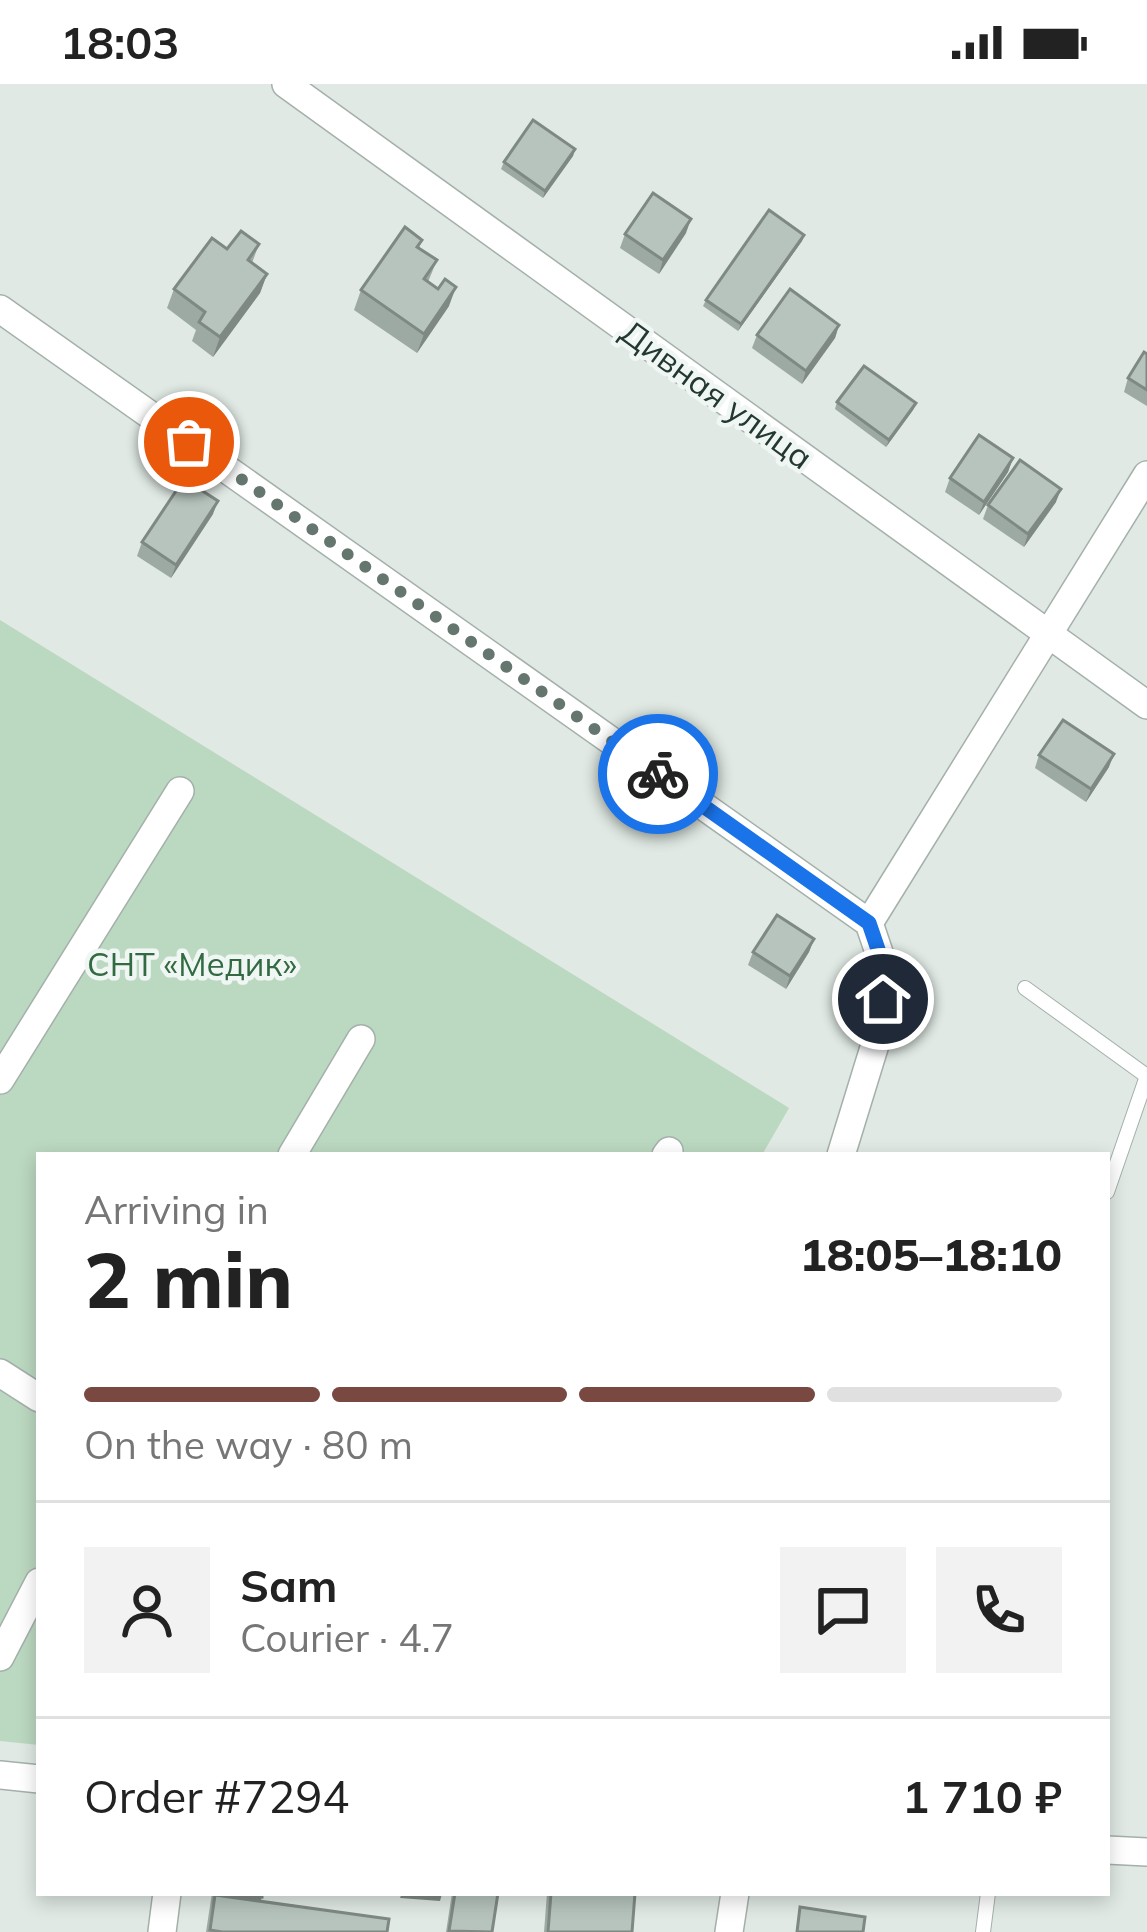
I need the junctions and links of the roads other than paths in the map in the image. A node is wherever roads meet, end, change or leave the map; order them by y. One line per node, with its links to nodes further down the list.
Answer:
1 (286, 84): 4 (street, Дивная улица)
2 (0, 309): 7 (street)
3 (1147, 475): 4 (street)
4 (1050, 634): 5 (street, Дивная улица); 7 (street)
5 (1147, 705)
6 (180, 791): 11 (street)
7 (869, 923): 13 (street)
8 (1024, 988): 10 (lane)
9 (361, 1039): 12 (street)
10 (1145, 1075): 14 (lane)
11 (0, 1080)
12 (294, 1152)
13 (842, 1152)
14 (1110, 1183)
15 (0, 1373): 16 (street)
16 (36, 1397)
17 (36, 1588): 18 (street)
18 (0, 1657)
19 (0, 1775): 20 (street)
20 (36, 1778)
21 (1110, 1850): 22 (street)
22 (1147, 1852)
23 (167, 1896): 26 (street)
24 (735, 1896): 27 (street)
25 (988, 1896): 28 (lane)
26 (163, 1932)
27 (729, 1932)
28 (983, 1932)

